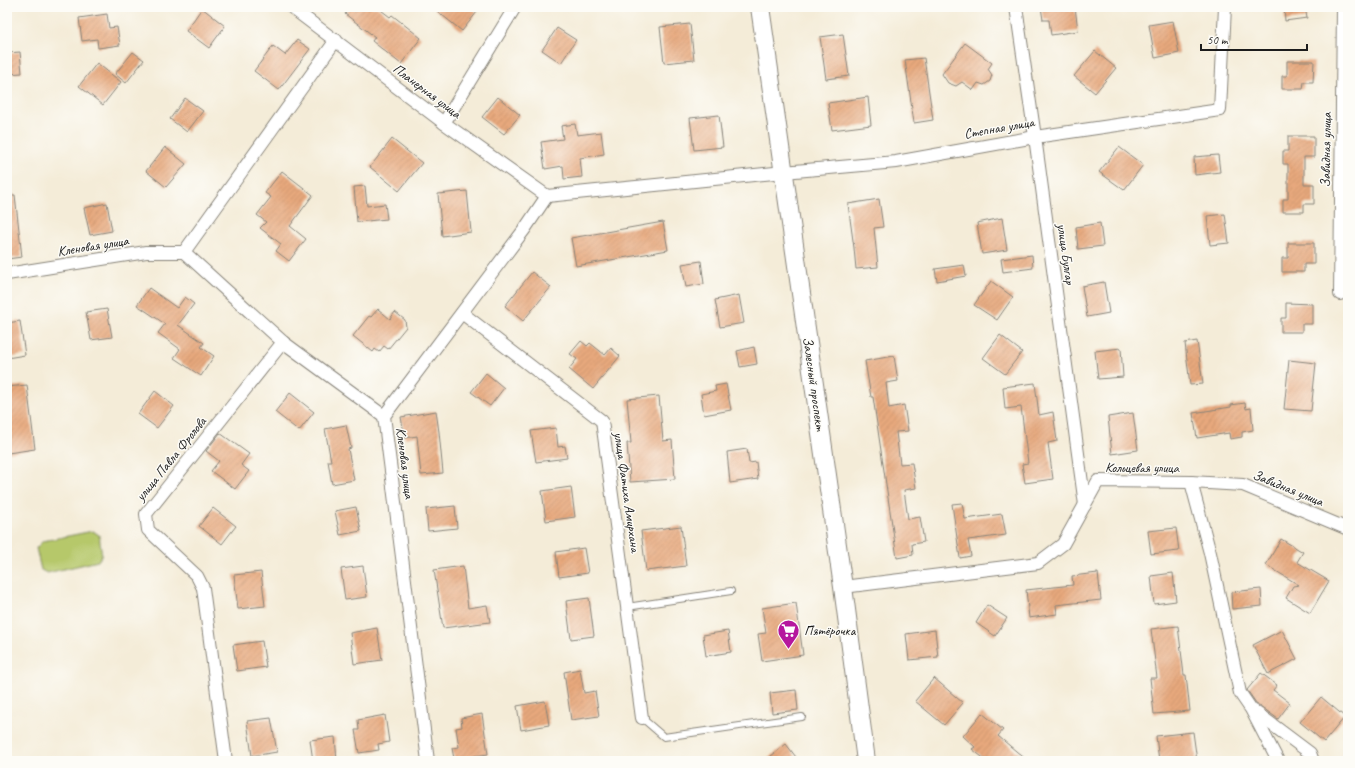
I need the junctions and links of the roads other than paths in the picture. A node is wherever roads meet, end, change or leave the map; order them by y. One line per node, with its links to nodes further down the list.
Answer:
1 (291, 7): 7 (street, Планерная улица)
2 (515, 7): 8 (street)
3 (760, 7): 10 (main road, Залесный проспект)
4 (1016, 7): 9 (street, улица Булгар)
5 (1225, 7): 9 (street, Степная улица)
6 (1343, 7): 14 (street, Завидная улица)
7 (336, 40): 8 (street, Планерная улица); 12 (street)
8 (444, 123): 11 (street, Планерная улица)
9 (1035, 137): 10 (street, Степная улица); 19 (street, улица Булгар)
10 (784, 172): 11 (street, Степная улица); 21 (main road, Залесный проспект)
11 (546, 196): 15 (street, Кленовая улица)
12 (184, 252): 13 (street, Кленовая улица); 16 (street)
13 (7, 274)
14 (1340, 294)
15 (462, 313): 17 (street, Кленовая улица); 23 (street, улица Фатиха Амирхана)
16 (283, 342): 17 (street); 28 (street, улица Павла Фролова)
17 (384, 416): 29 (street, Кленовая улица)
18 (1191, 482): 19 (street, Кольцевая улица); 20 (street, Завидная улица); 24 (street, Кольцевая улица)
19 (1085, 505): 21 (street, Кольцевая улица)
20 (1348, 529)
21 (843, 587): 30 (main road, Залесный проспект)
22 (731, 592): 23 (lane)
23 (627, 607): 26 (street, улица Фатиха Амирхана)
24 (1251, 709): 27 (street, Кольцевая улица); 31 (street)
25 (802, 717): 26 (lane)
26 (642, 718)
27 (1281, 760)
28 (226, 761)
29 (428, 761)
30 (866, 761)
31 (1313, 761)

